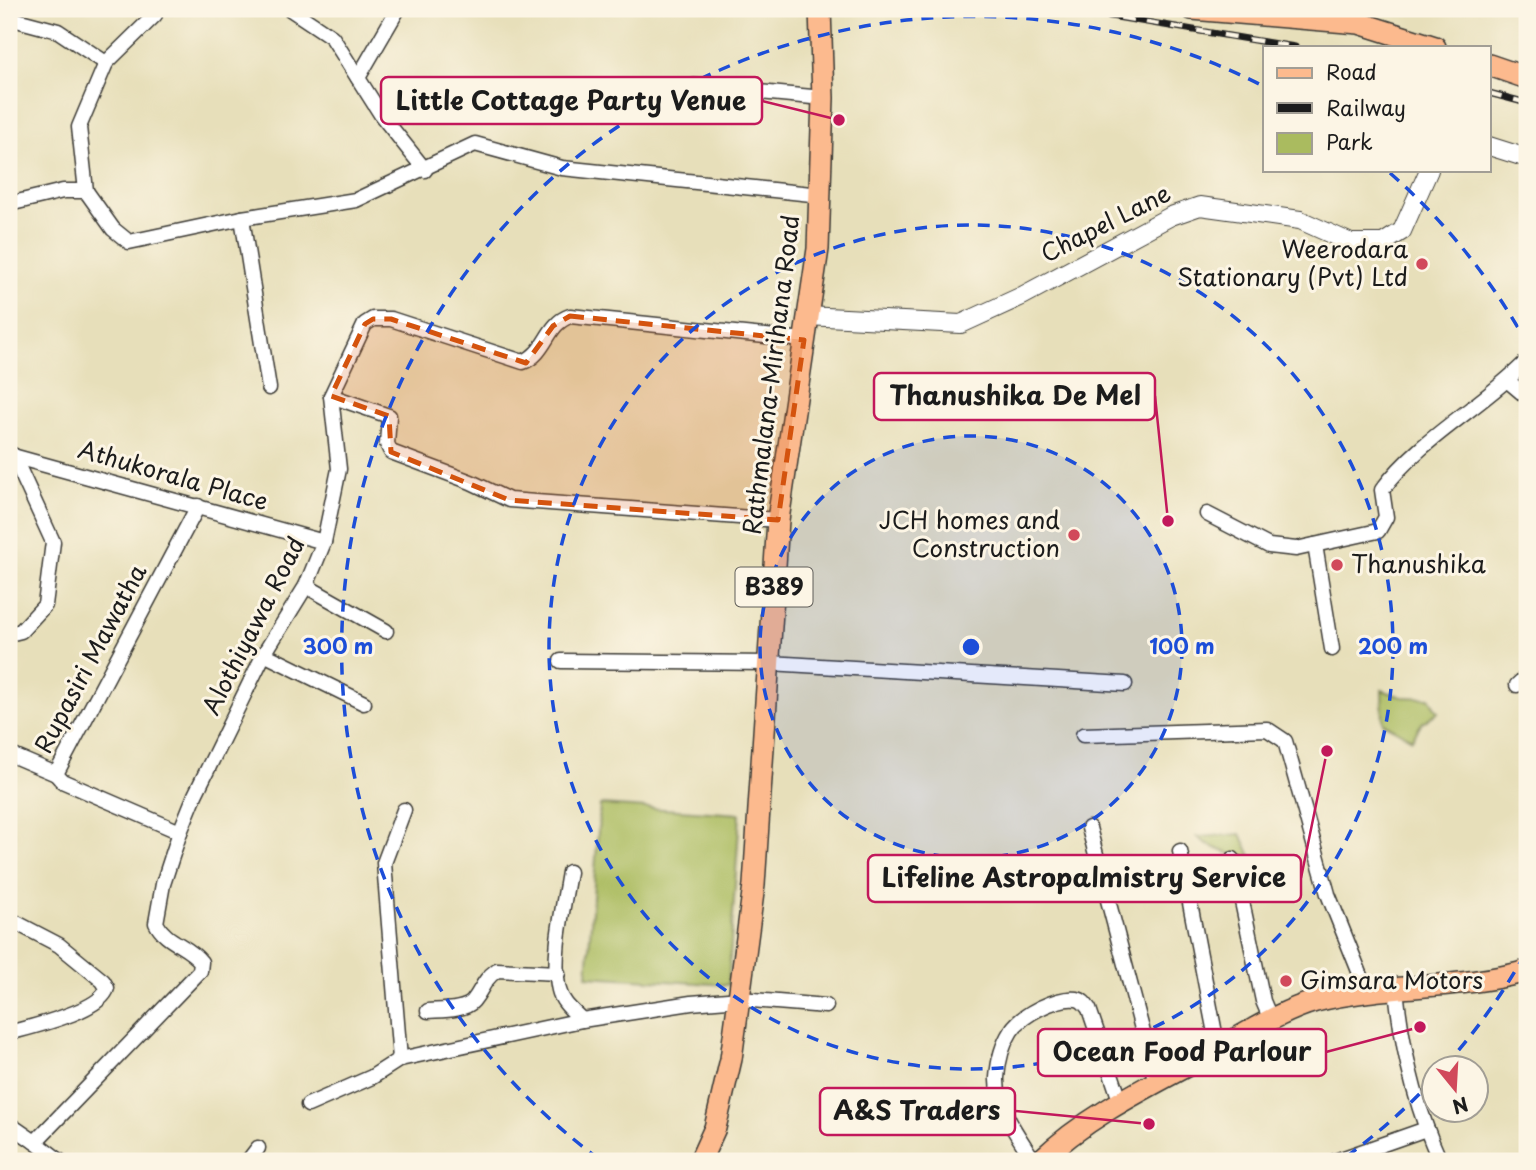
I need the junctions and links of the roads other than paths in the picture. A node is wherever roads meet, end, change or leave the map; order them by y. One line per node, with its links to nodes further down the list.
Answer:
1 (290, 9): 11 (street)
2 (398, 9): 11 (street)
3 (820, 9): 14 (main road, Rathmalana-Mirihana Road / B389)
4 (1192, 9): 5 (main road)
5 (1267, 13): 8 (main road)
6 (155, 15): 9 (street)
7 (9, 18): 9 (street)
8 (1432, 46)
9 (106, 63): 19 (street)
10 (1490, 65): 12 (main road)
11 (358, 78): 17 (street)
12 (1527, 78)
13 (694, 86): 14 (street)
14 (822, 98): 20 (main road, Rathmalana-Mirihana Road / B389)
15 (1490, 146): 16 (street)
16 (1527, 158)
17 (425, 170): 20 (street); 22 (street)
18 (1428, 172): 23 (street, Chapel Lane)
19 (86, 191): 21 (street); 22 (street)
20 (821, 195): 23 (main road, Rathmalana-Mirihana Road / B389)
21 (9, 204)
22 (242, 218): 27 (street)
23 (807, 316): 24 (main road, Rathmalana-Mirihana Road / B389)
24 (804, 340): 28 (street); 33 (main road, Rathmalana-Mirihana Road / B389)
25 (1527, 361): 26 (street)
26 (1508, 381): 29 (street); 35 (street)
27 (269, 388)
28 (331, 397): 33 (street); 34 (street, Alothiyawa Road)
29 (1527, 397)
30 (11, 455): 31 (street, Athukorala Place); 38 (street)
31 (198, 506): 34 (street, Athukorala Place); 47 (street, Rupasiri Mawatha)
32 (1207, 514): 35 (street)
33 (778, 520): 42 (main road, Rathmalana-Mirihana Road / B389)
34 (324, 542): 36 (street, Alothiyawa Road)
35 (1315, 545): 39 (street)
36 (306, 586): 37 (street); 40 (street, Alothiyawa Road)
37 (386, 631)
38 (9, 634)
39 (1332, 649)
40 (264, 654): 44 (street); 50 (street, Alothiyawa Road)
41 (561, 661): 42 (street)
42 (771, 663): 43 (street); 59 (main road, Rathmalana-Mirihana Road / B389)
43 (1125, 684)
44 (364, 703)
45 (1083, 735): 58 (street)
46 (9, 754): 47 (street)
47 (57, 774): 50 (street, Rupasiri Mawatha)
48 (404, 810): 66 (street)
49 (1089, 828): 67 (street)
50 (180, 832): 72 (street)
51 (1180, 851): 65 (street)
52 (1233, 859): 63 (street)
53 (569, 872): 56 (street)
54 (9, 919): 64 (street)
55 (1527, 971): 57 (main road)
56 (558, 973): 61 (street); 62 (street)
57 (1396, 989): 58 (main road); 71 (street)
58 (1367, 991): 63 (main road)
59 (740, 999): 60 (street); 62 (street); 76 (main road, Rathmalana-Mirihana Road / B389)
60 (826, 1006)
61 (428, 1011)
62 (582, 1020): 66 (street)
63 (1271, 1020): 65 (main road)
64 (9, 1033)
65 (1218, 1049): 67 (main road)
66 (400, 1059): 69 (street)
67 (1156, 1082): 68 (main road)
68 (1121, 1103): 77 (street); 78 (main road)
69 (308, 1105)
70 (9, 1124): 72 (street)
71 (1426, 1129): 79 (street); 80 (street)
72 (35, 1142): 74 (street)
73 (258, 1147): 75 (street)
74 (60, 1161)
75 (248, 1161)
76 (700, 1161)
77 (1034, 1161)
78 (1040, 1161)
79 (1335, 1161)
80 (1440, 1161)

